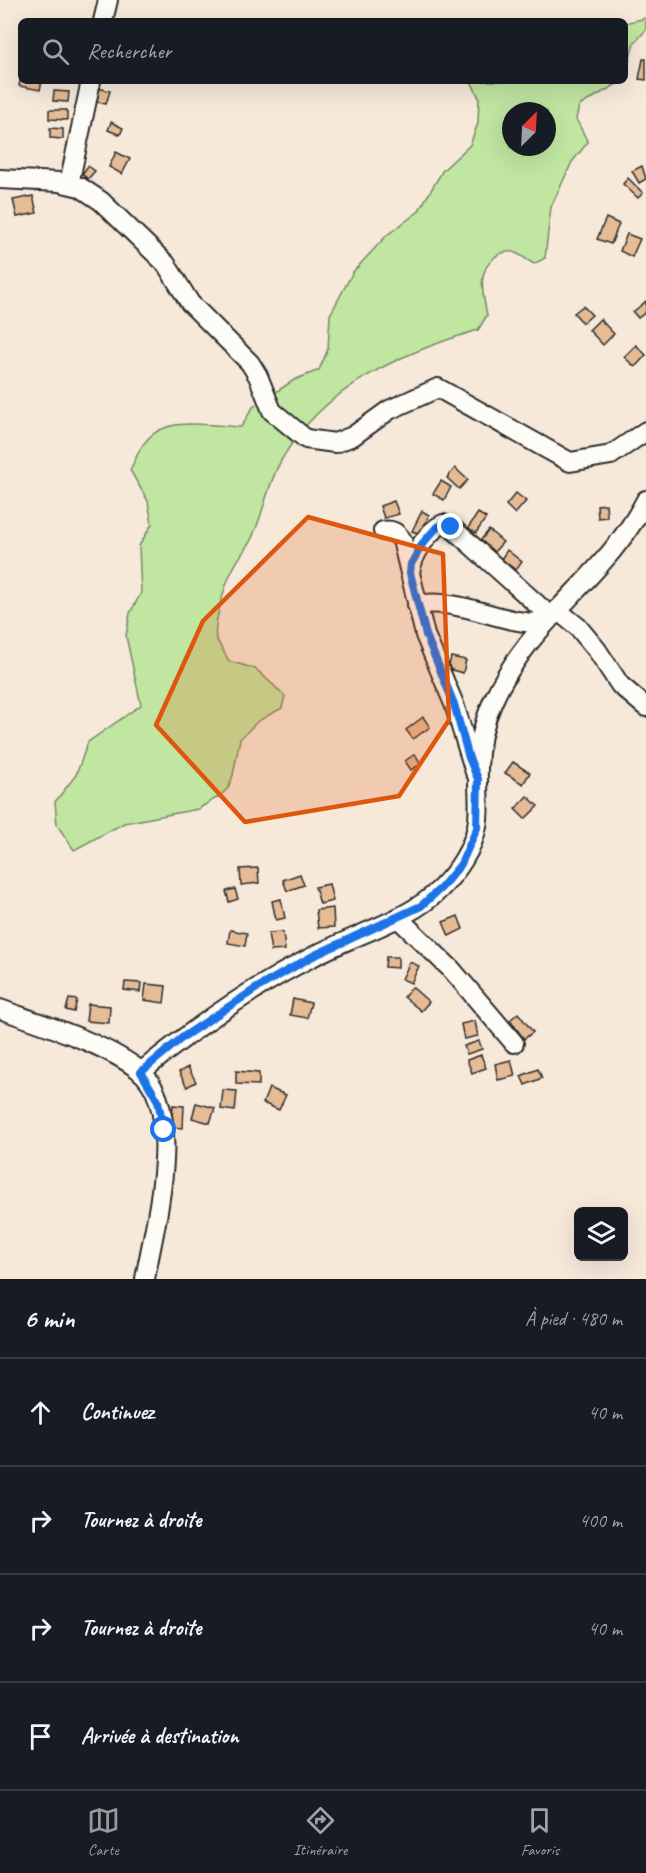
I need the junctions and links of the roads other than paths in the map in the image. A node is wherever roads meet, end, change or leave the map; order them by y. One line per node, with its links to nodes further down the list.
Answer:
1 (108, 0): 2 (street)
2 (104, 18)
3 (90, 84): 5 (street)
4 (0, 179): 5 (street)
5 (69, 184): 6 (street)
6 (646, 431)
7 (646, 501): 11 (street)
8 (382, 531): 9 (street)
9 (410, 573): 10 (street); 11 (street)
10 (417, 605): 11 (street); 13 (street)
11 (550, 616): 12 (street); 13 (street)
12 (646, 707)
13 (478, 779): 14 (street)
14 (398, 918): 16 (street); 17 (street)
15 (0, 1009): 17 (street)
16 (514, 1042)
17 (141, 1072): 18 (street)
18 (145, 1279)

